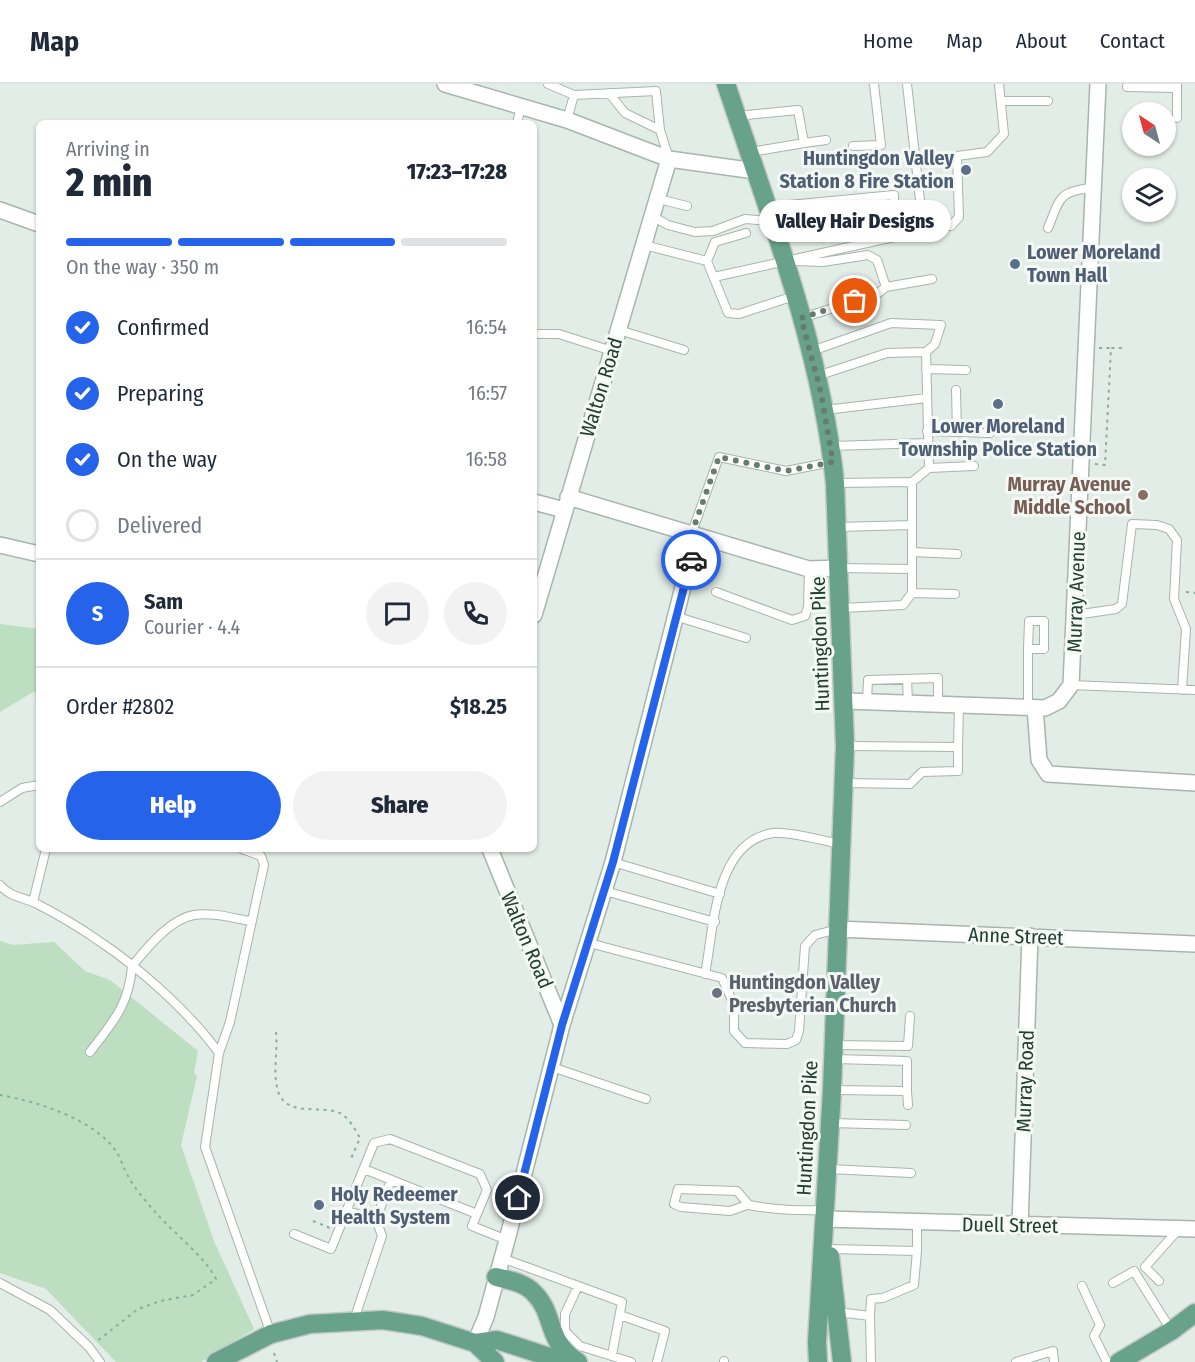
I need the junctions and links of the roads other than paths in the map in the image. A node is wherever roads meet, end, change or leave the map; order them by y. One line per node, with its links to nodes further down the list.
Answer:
1 (445, 84): 14 (street)
2 (548, 84): 11 (lane)
3 (726, 84): 15 (main road, Huntingdon Pike)
4 (874, 84): 22 (lane)
5 (907, 84): 26 (lane)
6 (999, 84): 13 (lane)
7 (1098, 84): 28 (street, Murray Avenue)
8 (1177, 86): 9 (lane); 16 (lane)
9 (1127, 87)
10 (609, 93): 11 (lane); 19 (lane); 19 (lane)
11 (574, 95): 18 (lane)
12 (1048, 101): 13 (lane)
13 (1001, 102): 24 (lane)
14 (521, 107): 17 (lane); 18 (street)
15 (737, 116): 21 (lane); 23 (main road, Huntingdon Pike)
16 (1177, 118)
17 (518, 120)
18 (567, 120): 25 (street)
19 (660, 130): 25 (lane)
20 (826, 140): 21 (lane)
21 (804, 143): 23 (lane)
22 (853, 146)
23 (749, 152): 27 (main road, Huntingdon Pike)
24 (957, 156): 26 (lane); 26 (lane)
25 (669, 159): 27 (street); 29 (street, Walton Road)
26 (915, 159)
27 (755, 171): 32 (main road, Huntingdon Pike)
28 (1092, 188): 35 (lane); 83 (street, Murray Avenue)
29 (658, 199): 30 (lane); 33 (street, Walton Road)
30 (687, 206)
31 (0, 210): 34 (street)
32 (769, 214): 33 (lane); 38 (main road, Huntingdon Pike); 38 (lane)
33 (652, 216): 37 (street, Walton Road)
34 (36, 223)
35 (1048, 228)
36 (746, 233): 39 (lane)
37 (644, 245): 39 (lane); 45 (street, Walton Road)
38 (783, 260): 40 (lane); 42 (lane); 43 (main road, Huntingdon Pike)
39 (707, 261): 40 (lane)
40 (714, 277): 43 (lane)
41 (932, 279): 42 (lane)
42 (886, 287): 44 (lane)
43 (794, 296): 44 (main road, Huntingdon Pike)
44 (801, 318): 49 (main road, Huntingdon Pike)
45 (619, 330): 47 (lane); 48 (street, Walton Road)
46 (537, 334): 48 (lane)
47 (684, 350)
48 (612, 351): 67 (street, Walton Road)
49 (811, 351): 50 (lane); 53 (main road, Huntingdon Pike)
50 (926, 352): 51 (lane); 53 (lane)
51 (926, 369): 52 (lane); 55 (lane)
52 (966, 370)
53 (817, 376): 56 (main road, Huntingdon Pike)
54 (956, 390): 58 (lane)
55 (927, 398): 56 (lane); 57 (lane)
56 (825, 410): 61 (main road, Huntingdon Pike)
57 (927, 430): 58 (lane); 60 (lane)
58 (957, 432): 59 (lane)
59 (990, 433)
60 (927, 443): 61 (lane); 63 (lane)
61 (832, 454): 65 (main road, Huntingdon Pike); 70 (lane)
62 (974, 466): 63 (lane)
63 (929, 468): 64 (lane)
64 (912, 482): 65 (lane); 68 (lane)
65 (835, 483): 69 (main road, Huntingdon Pike)
66 (537, 502): 67 (street)
67 (566, 503): 70 (street); 81 (street, Walton Road)
68 (912, 525): 69 (lane); 72 (lane)
69 (838, 527): 75 (main road, Huntingdon Pike)
70 (693, 536): 77 (street); 84 (street)
71 (0, 545): 73 (street)
72 (912, 552): 74 (lane); 76 (lane)
73 (36, 553)
74 (957, 554)
75 (840, 568): 76 (lane); 77 (street); 82 (main road, Huntingdon Pike)
76 (912, 568): 79 (lane)
77 (809, 569): 78 (lane)
78 (716, 592)
79 (912, 593): 80 (lane); 82 (lane)
80 (955, 594)
81 (537, 604)
82 (842, 608): 91 (main road, Huntingdon Pike)
83 (1075, 615): 88 (street, Murray Avenue); 89 (lane)
84 (678, 617): 85 (lane); 107 (street)
85 (746, 638)
86 (1028, 649): 96 (lane)
87 (907, 679): 92 (lane); 93 (lane); 94 (lane)
88 (1071, 685): 89 (lane); 96 (street)
89 (1182, 690): 90 (lane)
90 (1195, 690)
91 (845, 700): 92 (street); 97 (main road, Huntingdon Pike)
92 (867, 701): 93 (street)
93 (908, 703): 94 (street)
94 (938, 704): 95 (street)
95 (959, 705): 96 (street); 98 (lane)
96 (1031, 708): 100 (street)
97 (845, 746): 98 (lane); 99 (main road, Huntingdon Pike)
98 (958, 747): 99 (lane)
99 (844, 783): 103 (main road, Huntingdon Pike)
100 (1195, 783)
101 (36, 786): 102 (lane)
102 (0, 802)
103 (841, 844): 110 (lane); 114 (main road, Huntingdon Pike)
104 (45, 852): 111 (lane)
105 (250, 852): 112 (lane)
106 (491, 852): 121 (street, Walton Road)
107 (613, 862): 109 (street); 110 (lane)
108 (0, 885): 111 (lane)
109 (605, 891): 113 (lane); 116 (street)
110 (720, 894): 113 (lane)
111 (33, 902): 118 (lane)
112 (250, 921): 118 (lane); 124 (lane)
113 (715, 922): 119 (lane)
114 (838, 929): 115 (street, Anne Street); 119 (lane); 123 (main road, Huntingdon Pike)
115 (1030, 936): 117 (street, Anne Street); 142 (street, Murray Road)
116 (589, 943): 119 (lane); 121 (street)
117 (1195, 944)
118 (132, 966): 122 (lane); 124 (lane)
119 (705, 974)
120 (910, 1016): 123 (lane)
121 (562, 1025): 125 (street)
122 (90, 1052)
123 (833, 1052): 126 (main road, Huntingdon Pike); 127 (lane)
124 (219, 1053): 162 (lane)
125 (552, 1067): 128 (lane); 146 (street)
126 (832, 1090): 127 (lane); 130 (main road, Huntingdon Pike)
127 (907, 1091): 129 (lane)
128 (646, 1100)
129 (908, 1105)
130 (830, 1123): 131 (lane); 133 (main road, Huntingdon Pike)
131 (906, 1125)
132 (364, 1169): 135 (lane); 137 (lane); 138 (lane)
133 (827, 1169): 134 (lane); 139 (main road, Huntingdon Pike)
134 (911, 1173)
135 (391, 1180): 138 (lane); 140 (lane)
136 (749, 1205): 136 (lane); 139 (lane)
137 (347, 1210): 140 (lane); 145 (lane)
138 (477, 1214): 146 (lane)
139 (825, 1214): 141 (street, Duell Street); 147 (main road, Huntingdon Pike); 172 (main road, Huntingdon Pike)
140 (376, 1219): 160 (lane)
141 (917, 1223): 142 (street, Duell Street); 148 (lane)
142 (1020, 1226): 143 (street, Duell Street)
143 (1179, 1229): 144 (street, Duell Street); 151 (lane)
144 (1195, 1229)
145 (294, 1234)
146 (507, 1240): 149 (street)
147 (829, 1250): 148 (lane); 156 (main road, Huntingdon Pike)
148 (917, 1251): 159 (lane)
149 (502, 1258): 150 (street); 154 (lane)
150 (496, 1277): 163 (street); 169 (main road)
151 (1159, 1281)
152 (0, 1283): 165 (lane)
153 (1113, 1283): 161 (lane)
154 (578, 1286): 158 (lane); 164 (lane)
155 (1082, 1286): 177 (lane)
156 (837, 1312): 159 (lane); 173 (main road, Huntingdon Pike)
157 (1195, 1313): 161 (main road)
158 (620, 1315): 164 (lane); 171 (lane)
159 (870, 1316): 174 (lane)
160 (354, 1320): 162 (main road); 163 (main road)
161 (1171, 1331): 178 (main road)
162 (271, 1334): 166 (main road)
163 (475, 1343): 167 (main road); 168 (main road)
164 (612, 1355): 170 (lane)
165 (99, 1361)
166 (216, 1362)
167 (495, 1362)
168 (565, 1362)
169 (578, 1362)
170 (631, 1362)
171 (657, 1362)
172 (818, 1362)
173 (842, 1362)
174 (872, 1362)
175 (1016, 1362): 176 (lane)
176 (1054, 1362)
177 (1107, 1362)
178 (1119, 1362)

